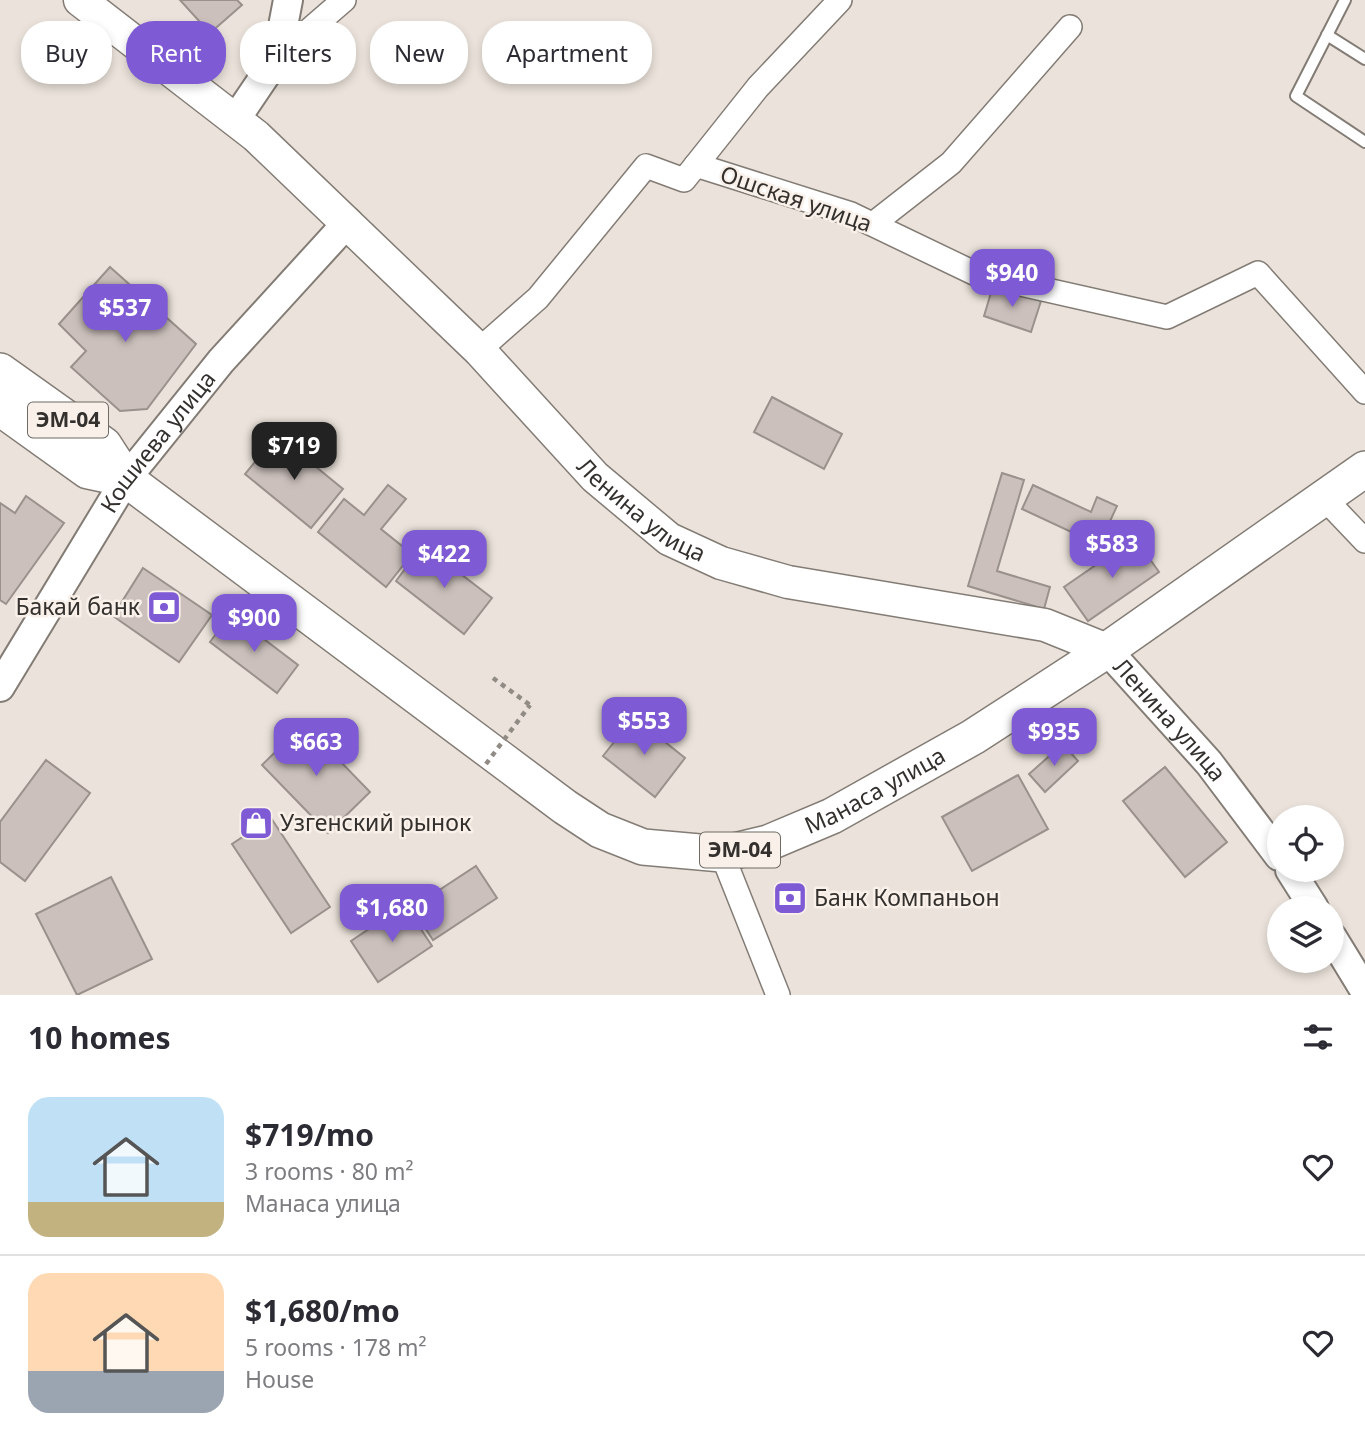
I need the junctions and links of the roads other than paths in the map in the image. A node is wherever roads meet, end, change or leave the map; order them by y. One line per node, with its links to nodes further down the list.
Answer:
1 (80, 0): 12 (main road, Ленина улица)
2 (288, 0): 6 (street)
3 (344, 0): 7 (street)
4 (840, 0): 14 (street)
5 (1345, 0): 9 (lane)
6 (284, 21)
7 (320, 21)
8 (1070, 27): 16 (street)
9 (1327, 35): 10 (lane); 13 (lane)
10 (1365, 60)
11 (259, 84): 12 (street)
12 (235, 120): 15 (main road, Ленина улица)
13 (1365, 142)
14 (696, 165): 16 (street, Ошская улица); 17 (street)
15 (348, 222): 17 (main road, Ленина улица); 22 (street, Кошиева улица)
16 (873, 224): 19 (street, Ошская улица)
17 (479, 350): 25 (main road, Ленина улица)
18 (0, 371): 22 (main road, Манаса улица / ЭМ-04)
19 (1365, 391)
20 (0, 408): 22 (main road, Манаса улица / ЭМ-04)
21 (1365, 469): 23 (main road, Манаса улица / ЭМ-04)
22 (126, 479): 26 (street, Кошиева улица); 28 (main road, Манаса улица / ЭМ-04)
23 (1324, 498): 24 (street); 25 (main road, Манаса улица / ЭМ-04)
24 (1365, 541)
25 (1107, 650): 27 (street, Ленина улица); 28 (main road, Манаса улица / ЭМ-04)
26 (0, 687)
27 (1267, 840)
28 (722, 854): 31 (street)
29 (1344, 957): 30 (street)
30 (1365, 991)
31 (778, 995)

